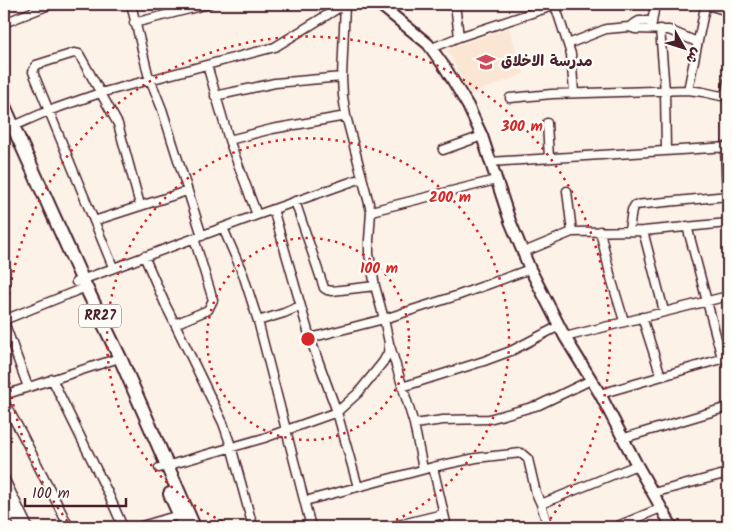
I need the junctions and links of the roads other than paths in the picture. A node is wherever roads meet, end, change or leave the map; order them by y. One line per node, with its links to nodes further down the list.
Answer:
1 (27, 4): 11 (street)
2 (52, 4): 11 (street)
3 (131, 4): 14 (street)
4 (209, 4): 14 (street)
5 (345, 4): 22 (street); 23 (street)
6 (379, 4): 21 (street)
7 (455, 4): 18 (street)
8 (557, 4): 18 (street); 20 (street)
9 (655, 4): 12 (street)
10 (723, 8): 19 (street)
11 (30, 13): 13 (street)
12 (652, 21): 15 (street); 17 (street)
13 (4, 23)
14 (134, 23): 24 (street)
15 (629, 27): 17 (street); 20 (street)
16 (660, 29): 17 (street); 19 (street); 27 (street)
17 (651, 30)
18 (458, 36): 21 (street)
19 (697, 42): 26 (street)
20 (568, 44): 29 (street)
21 (432, 48): 37 (street)
22 (206, 65): 24 (street); 30 (street)
23 (342, 76): 30 (street); 34 (street)
24 (150, 80): 28 (street); 46 (street)
25 (728, 81): 26 (street)
26 (688, 90): 27 (street)
27 (665, 91): 29 (street); 41 (street)
28 (100, 93): 33 (street); 33 (street); 50 (street)
29 (574, 93): 31 (street)
30 (215, 96): 38 (street)
31 (510, 98)
32 (4, 106): 36 (highway, RR27)
33 (48, 111): 36 (street); 54 (street)
34 (346, 116): 38 (street); 44 (street)
35 (547, 122): 42 (street)
36 (8, 126): 67 (highway, RR27)
37 (482, 136): 40 (street); 43 (street)
38 (229, 140): 53 (street)
39 (726, 147): 41 (street); 48 (street)
40 (443, 150)
41 (666, 150): 42 (street)
42 (549, 158): 43 (street)
43 (490, 162): 45 (street)
44 (362, 178): 49 (street); 52 (street)
45 (496, 180): 52 (street); 63 (street)
46 (187, 191): 50 (street); 62 (street)
47 (567, 191): 61 (street)
48 (728, 196): 58 (street)
49 (295, 201): 51 (street); 68 (street)
50 (140, 205): 54 (street)
51 (272, 209): 53 (street); 71 (street)
52 (372, 211): 68 (street)
53 (257, 215): 57 (street)
54 (94, 221): 65 (street)
55 (728, 223): 56 (street)
56 (687, 226): 60 (street); 70 (street)
57 (223, 228): 62 (street); 76 (street)
58 (629, 230): 59 (street); 60 (street)
59 (600, 231): 61 (street); 77 (street)
60 (643, 231): 72 (street)
61 (572, 232): 63 (street)
62 (198, 237): 64 (street); 78 (street)
63 (524, 252): 66 (street)
64 (144, 256): 65 (street); 78 (street)
65 (113, 267): 67 (street)
66 (530, 269): 74 (street); 79 (street)
67 (81, 284): 75 (street); 84 (highway, RR27); 100 (highway, RR27)
68 (375, 286): 74 (street)
69 (728, 296): 70 (street)
70 (707, 302): 72 (street); 83 (street)
71 (300, 306): 76 (street); 81 (street)
72 (664, 311): 73 (street)
73 (642, 318): 77 (street); 85 (street)
74 (384, 319): 81 (street); 82 (street)
75 (4, 321): 88 (street)
76 (258, 321): 96 (street)
77 (624, 321): 80 (street)
78 (175, 324): 98 (street)
79 (559, 326): 80 (street); 89 (street)
80 (565, 337): 87 (street)
81 (310, 338): 94 (street)
82 (389, 343): 89 (street); 94 (street)
83 (725, 358): 85 (street)
84 (113, 360): 86 (street); 100 (highway, RR27)
85 (661, 376): 90 (street)
86 (52, 378): 88 (street); 117 (street)
87 (592, 380): 90 (street); 95 (street)
88 (28, 387): 91 (street)
89 (402, 387): 95 (street)
90 (600, 394): 97 (street)
91 (4, 395)
92 (4, 402): 116 (street)
93 (728, 407): 97 (street)
94 (337, 412): 96 (street); 105 (street)
95 (414, 424): 102 (street)
96 (286, 430): 98 (street); 108 (street)
97 (624, 438): 99 (street)
98 (231, 446): 100 (street); 120 (street)
99 (637, 465): 107 (street); 109 (street)
100 (163, 467): 112 (highway, RR27); 119 (highway, RR27)
101 (433, 467): 102 (street); 109 (street); 111 (street)
102 (423, 469): 105 (street)
103 (728, 473): 107 (street)
104 (4, 478): 115 (street)
105 (358, 487): 108 (street)
106 (4, 493): 114 (street)
107 (653, 493): 110 (street)
108 (304, 501): 121 (street)
109 (541, 504): 113 (street)
110 (661, 508): 125 (street); 126 (street)
111 (444, 514): 122 (street); 123 (street)
112 (182, 521): 118 (street)
113 (548, 526): 124 (street)
114 (20, 527)
115 (28, 527)
116 (69, 527)
117 (123, 527)
118 (138, 527)
119 (194, 527)
120 (253, 527)
121 (311, 527)
122 (390, 527)
123 (447, 527)
124 (537, 527)
125 (615, 527)
126 (672, 527)

